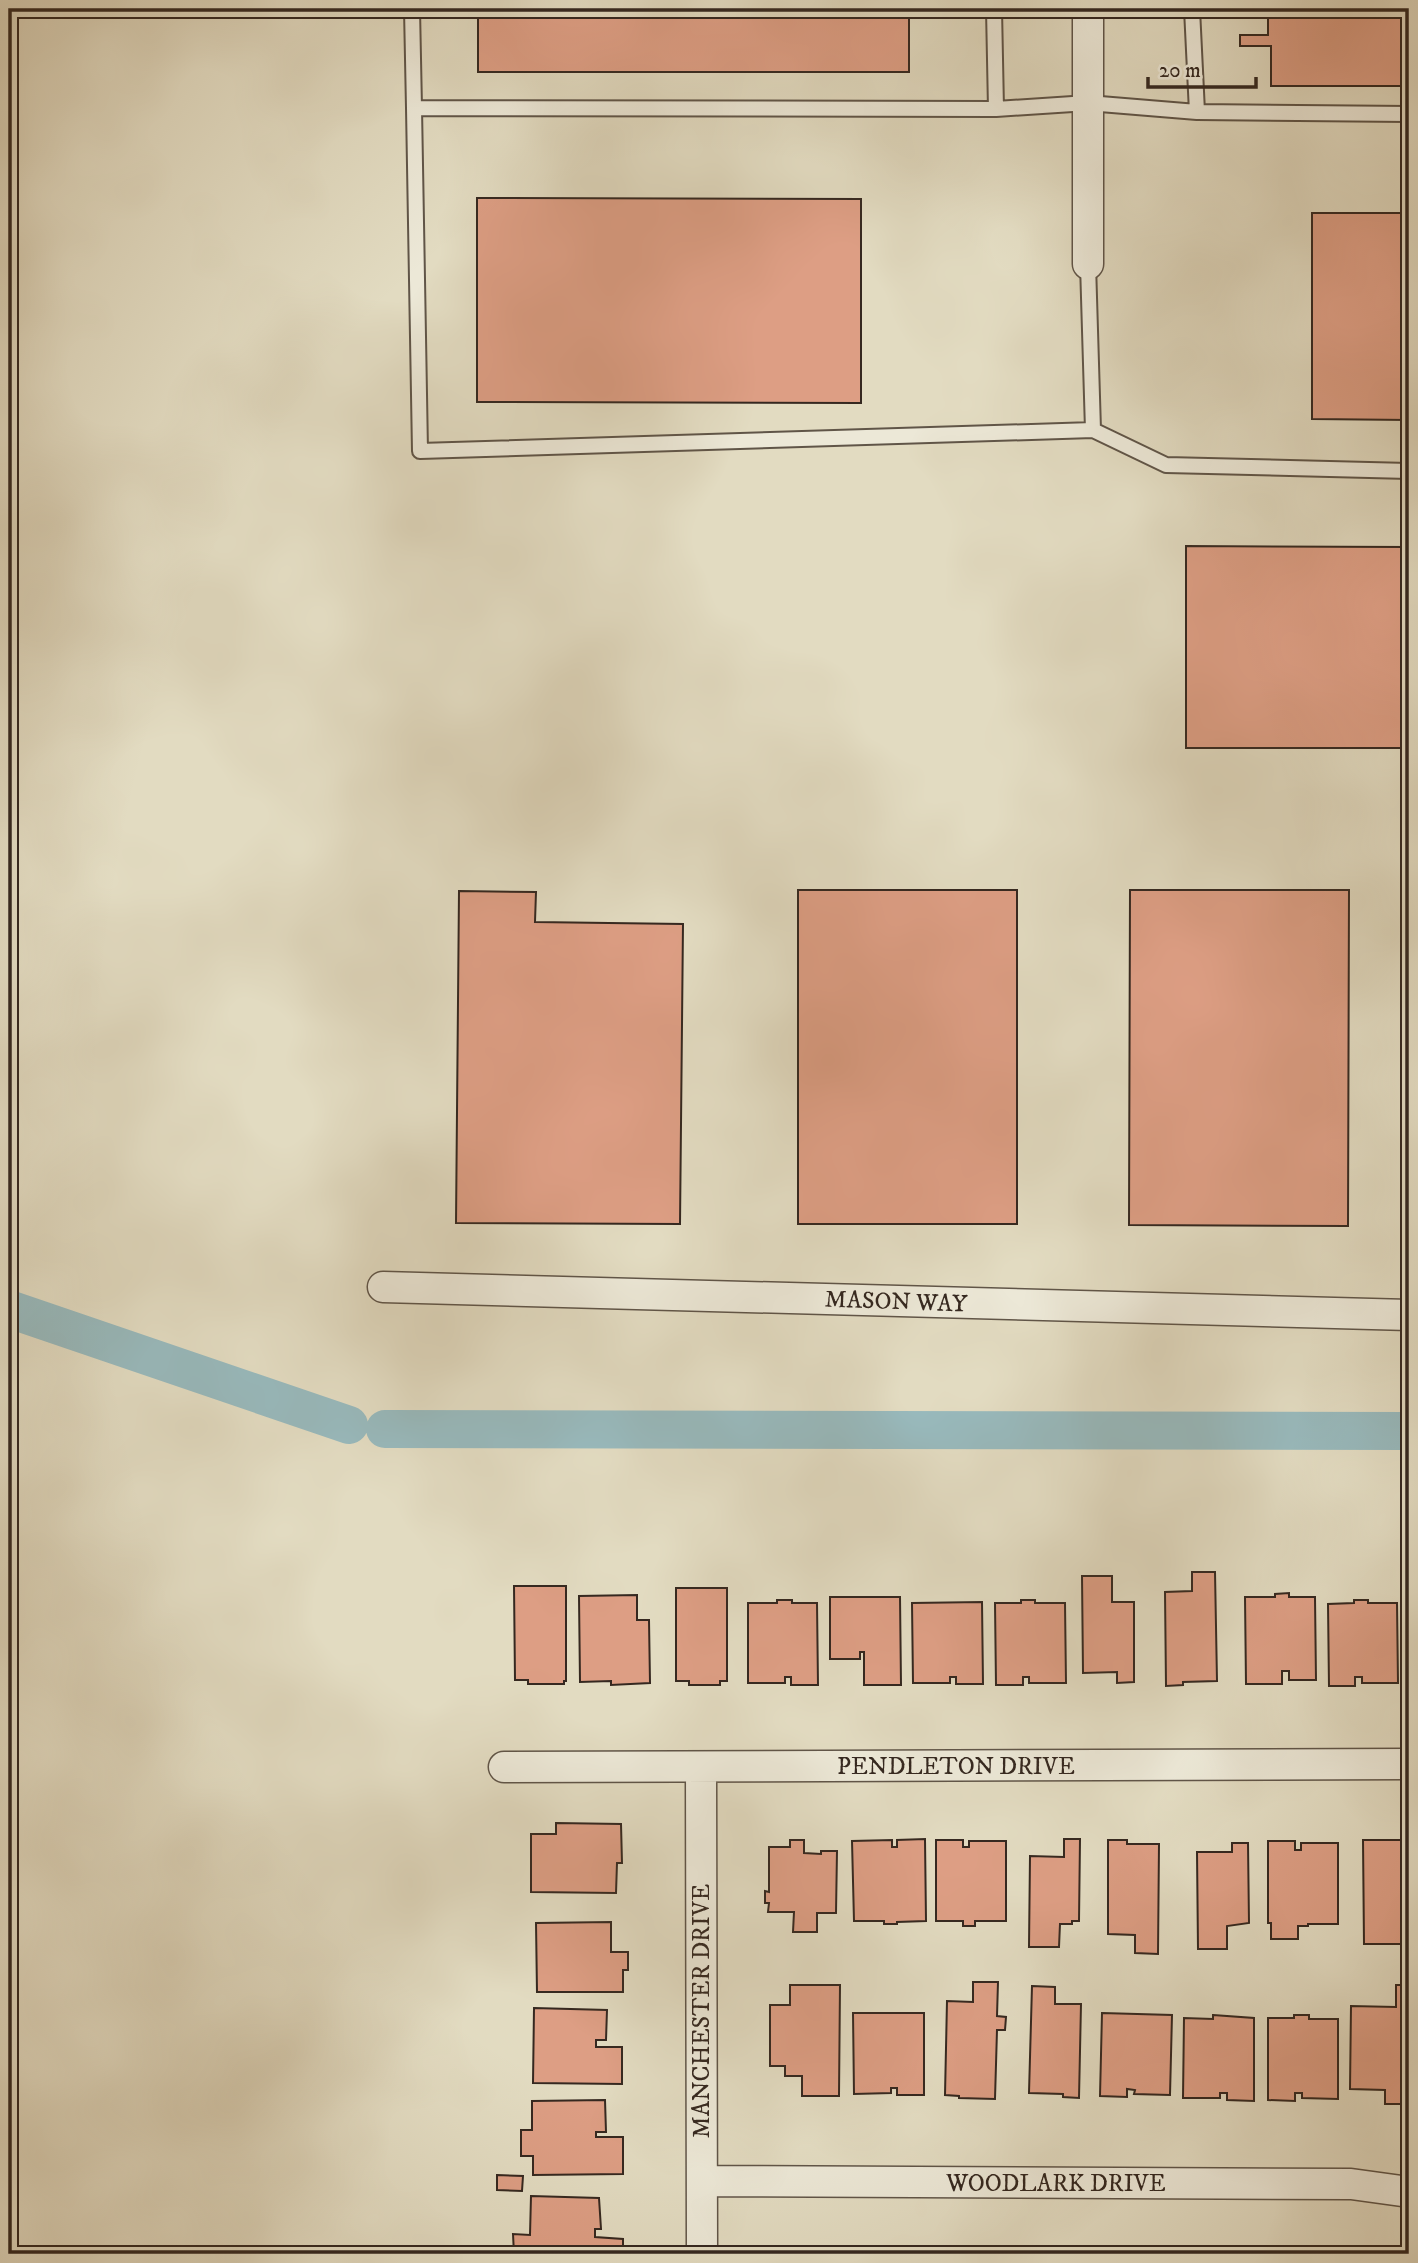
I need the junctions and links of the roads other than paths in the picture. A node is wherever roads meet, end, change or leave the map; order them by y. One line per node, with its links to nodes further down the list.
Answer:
1 (412, 9): 6 (lane)
2 (994, 9): 7 (lane)
3 (1088, 9): 5 (street)
4 (1192, 9): 8 (lane)
5 (1088, 103): 7 (lane); 8 (lane); 10 (street)
6 (414, 108): 7 (lane); 11 (lane)
7 (996, 109)
8 (1197, 112): 9 (lane)
9 (1409, 114)
10 (1088, 264): 11 (lane)
11 (1093, 430): 12 (lane)
12 (1409, 471)
13 (383, 1287): 14 (street, MASON WAY)
14 (1409, 1315)
15 (1409, 1764): 17 (street, PENDLETON DRIVE)
16 (503, 1767): 17 (street, PENDLETON DRIVE)
17 (701, 1768): 18 (street, MANCHESTER DRIVE)
18 (702, 2181): 19 (street, WOODLARK DRIVE); 20 (street, MANCHESTER DRIVE)
19 (1409, 2192)
20 (702, 2254)

